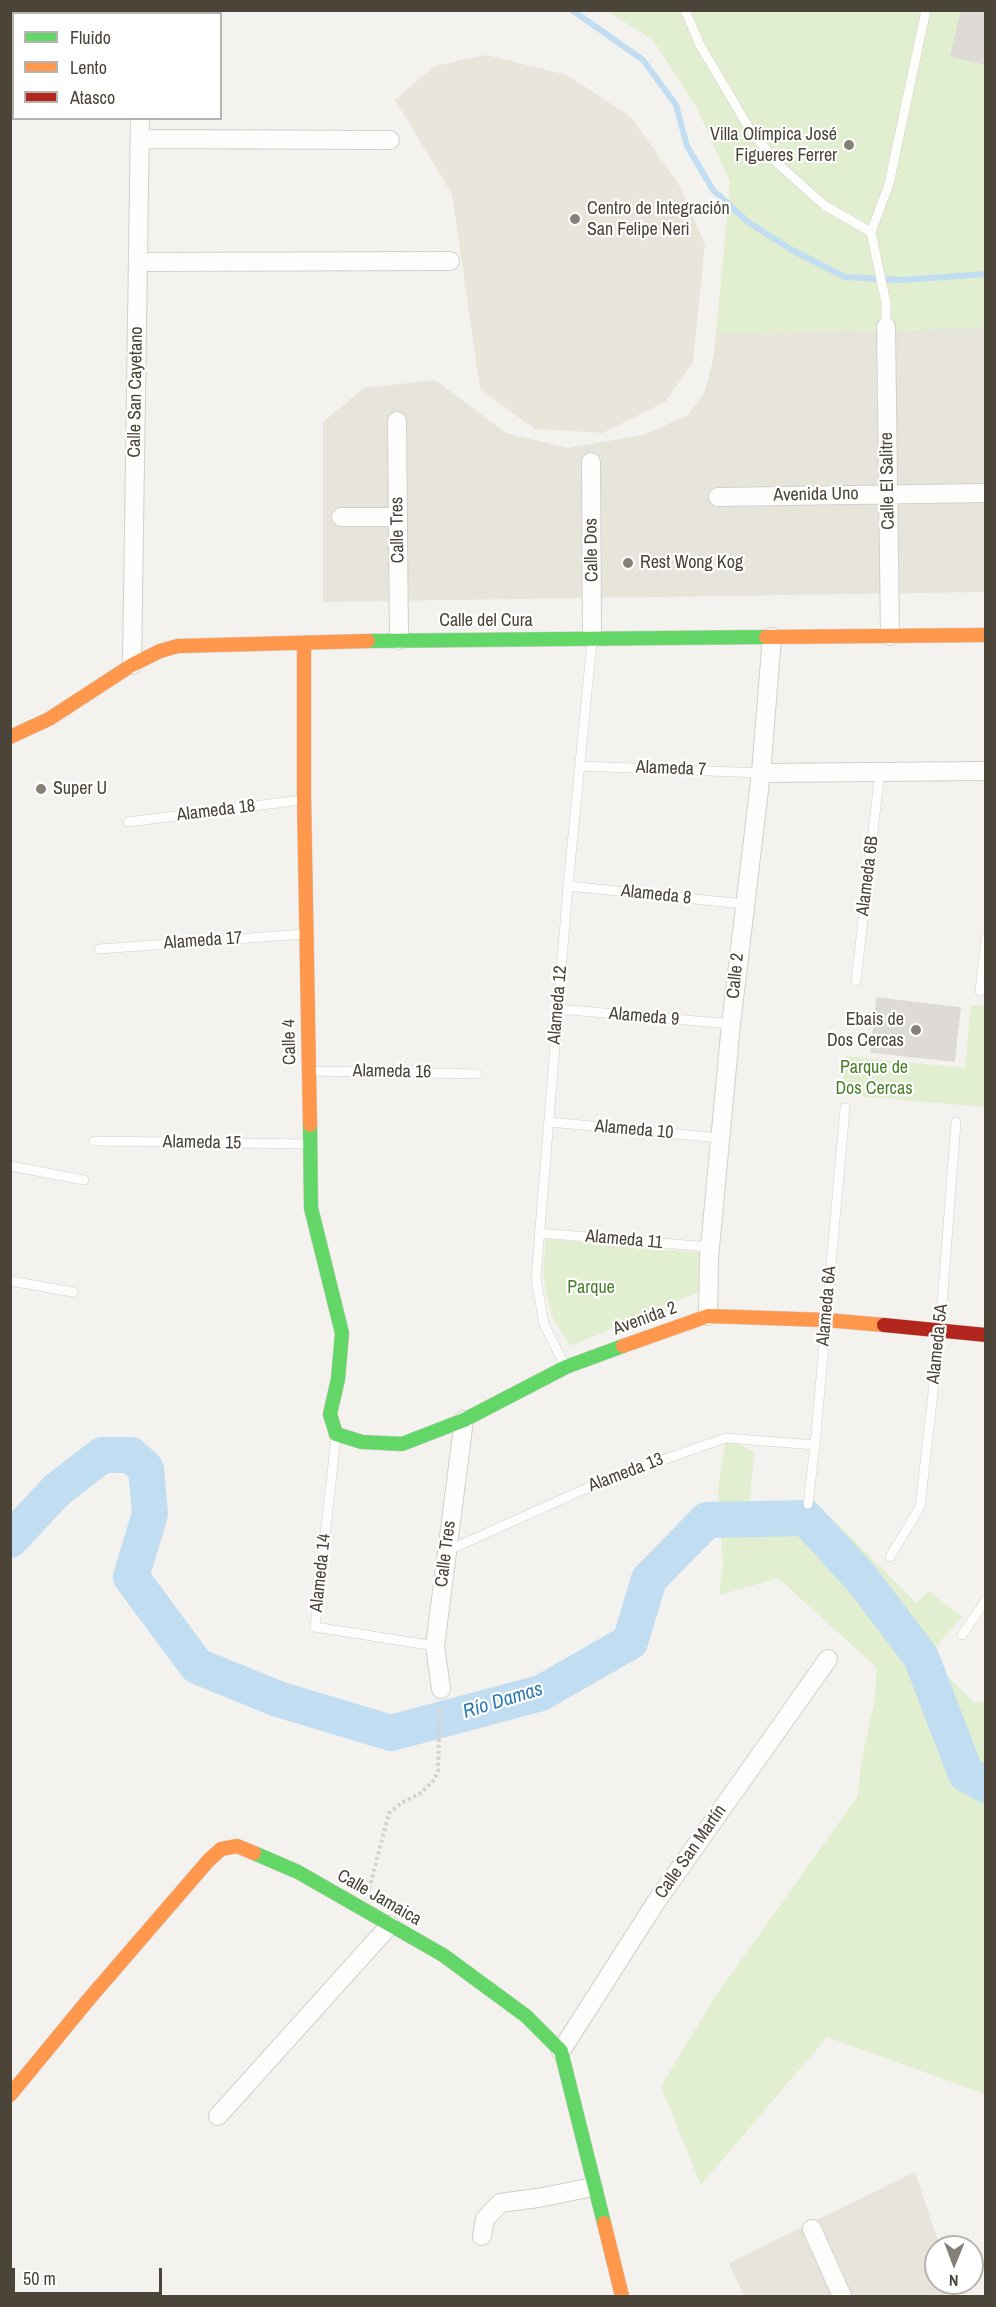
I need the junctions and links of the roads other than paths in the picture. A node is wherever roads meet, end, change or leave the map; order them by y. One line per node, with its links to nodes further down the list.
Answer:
1 (685, 10): 6 (lane)
2 (926, 10): 6 (lane)
3 (140, 120): 4 (street, Calle San Cayetano)
4 (140, 139): 5 (street); 8 (street, Calle San Cayetano)
5 (390, 140)
6 (871, 232): 9 (lane)
7 (450, 261): 8 (street)
8 (138, 262): 23 (street, Calle San Cayetano)
9 (886, 327): 12 (street, Calle El Salitre)
10 (397, 421): 16 (street, Calle Tres)
11 (591, 462): 20 (street, Calle Dos)
12 (888, 493): 13 (street, Avenida Uno); 14 (street, Avenida Uno); 18 (street, Calle El Salitre)
13 (986, 493)
14 (718, 497)
15 (341, 517): 16 (street)
16 (398, 517): 21 (street, Calle Tres)
17 (986, 635): 18 (street, Calle del Cura)
18 (890, 636): 19 (street, Calle del Cura)
19 (772, 637): 20 (street, Calle del Cura); 28 (street, Calle 2)
20 (592, 639): 21 (street, Calle del Cura); 25 (lane, Alameda 12)
21 (399, 640): 22 (street, Calle del Cura)
22 (304, 643): 23 (street, Calle del Cura); 29 (street, Calle 4)
23 (132, 664): 24 (street, Calle del Cura)
24 (10, 737)
25 (580, 766): 28 (lane, Alameda 7); 31 (lane, Alameda 12)
26 (880, 771): 27 (street); 28 (street); 36 (lane, Alameda 6B)
27 (986, 771)
28 (761, 772): 32 (street, Calle 2)
29 (304, 799): 30 (lane, Alameda 18); 33 (street, Calle 4)
30 (128, 822)
31 (568, 886): 32 (lane, Alameda 8); 38 (lane, Alameda 12)
32 (744, 904): 39 (street, Calle 2)
33 (306, 933): 35 (lane, Alameda 17); 40 (street, Calle 4)
34 (986, 938): 37 (lane)
35 (99, 949)
36 (856, 981)
37 (980, 991)
38 (558, 1009): 39 (lane, Alameda 9); 43 (lane, Alameda 12)
39 (731, 1024): 45 (street, Calle 2)
40 (308, 1070): 41 (lane, Alameda 16); 47 (street, Calle 4)
41 (477, 1074)
42 (845, 1108): 55 (lane, Alameda 6A)
43 (549, 1122): 45 (lane, Alameda 10); 50 (lane, Alameda 12)
44 (956, 1122): 56 (lane, Alameda 5A)
45 (720, 1138): 51 (street, Calle 2)
46 (94, 1141): 47 (lane, Alameda 15)
47 (310, 1144): 60 (street, Calle 4)
48 (10, 1166): 49 (lane)
49 (84, 1180)
50 (539, 1233): 51 (lane, Alameda 11); 58 (lane, Alameda 12)
51 (710, 1247): 54 (street, Calle 2)
52 (10, 1281): 53 (lane)
53 (72, 1292)
54 (708, 1316): 55 (street, Avenida 2); 58 (street, Avenida 2)
55 (826, 1320): 56 (street, Avenida 2); 61 (lane, Alameda 6A)
56 (939, 1331): 57 (street, Avenida 2); 64 (lane, Alameda 5A)
57 (986, 1335)
58 (566, 1367): 59 (street, Avenida 2)
59 (464, 1420): 60 (street, Avenida 2); 63 (street, Calle Tres)
60 (336, 1434): 67 (lane, Alameda 14)
61 (816, 1445): 62 (lane, Alameda 6A); 63 (lane, Alameda 13)
62 (808, 1504)
63 (447, 1551): 67 (street, Calle Tres)
64 (890, 1557)
65 (986, 1600): 66 (lane)
66 (962, 1635)
67 (435, 1646): 69 (street, Calle Tres)
68 (828, 1659): 71 (street, Calle San Martín)
69 (441, 1689)
70 (390, 1925): 71 (street, Calle Jamaica); 72 (street, Calle Jamaica); 73 (street)
71 (561, 2051): 74 (street)
72 (10, 2095)
73 (219, 2116)
74 (593, 2187): 76 (street); 77 (street)
75 (812, 2229): 78 (street)
76 (482, 2236)
77 (622, 2296)
78 (842, 2296)

